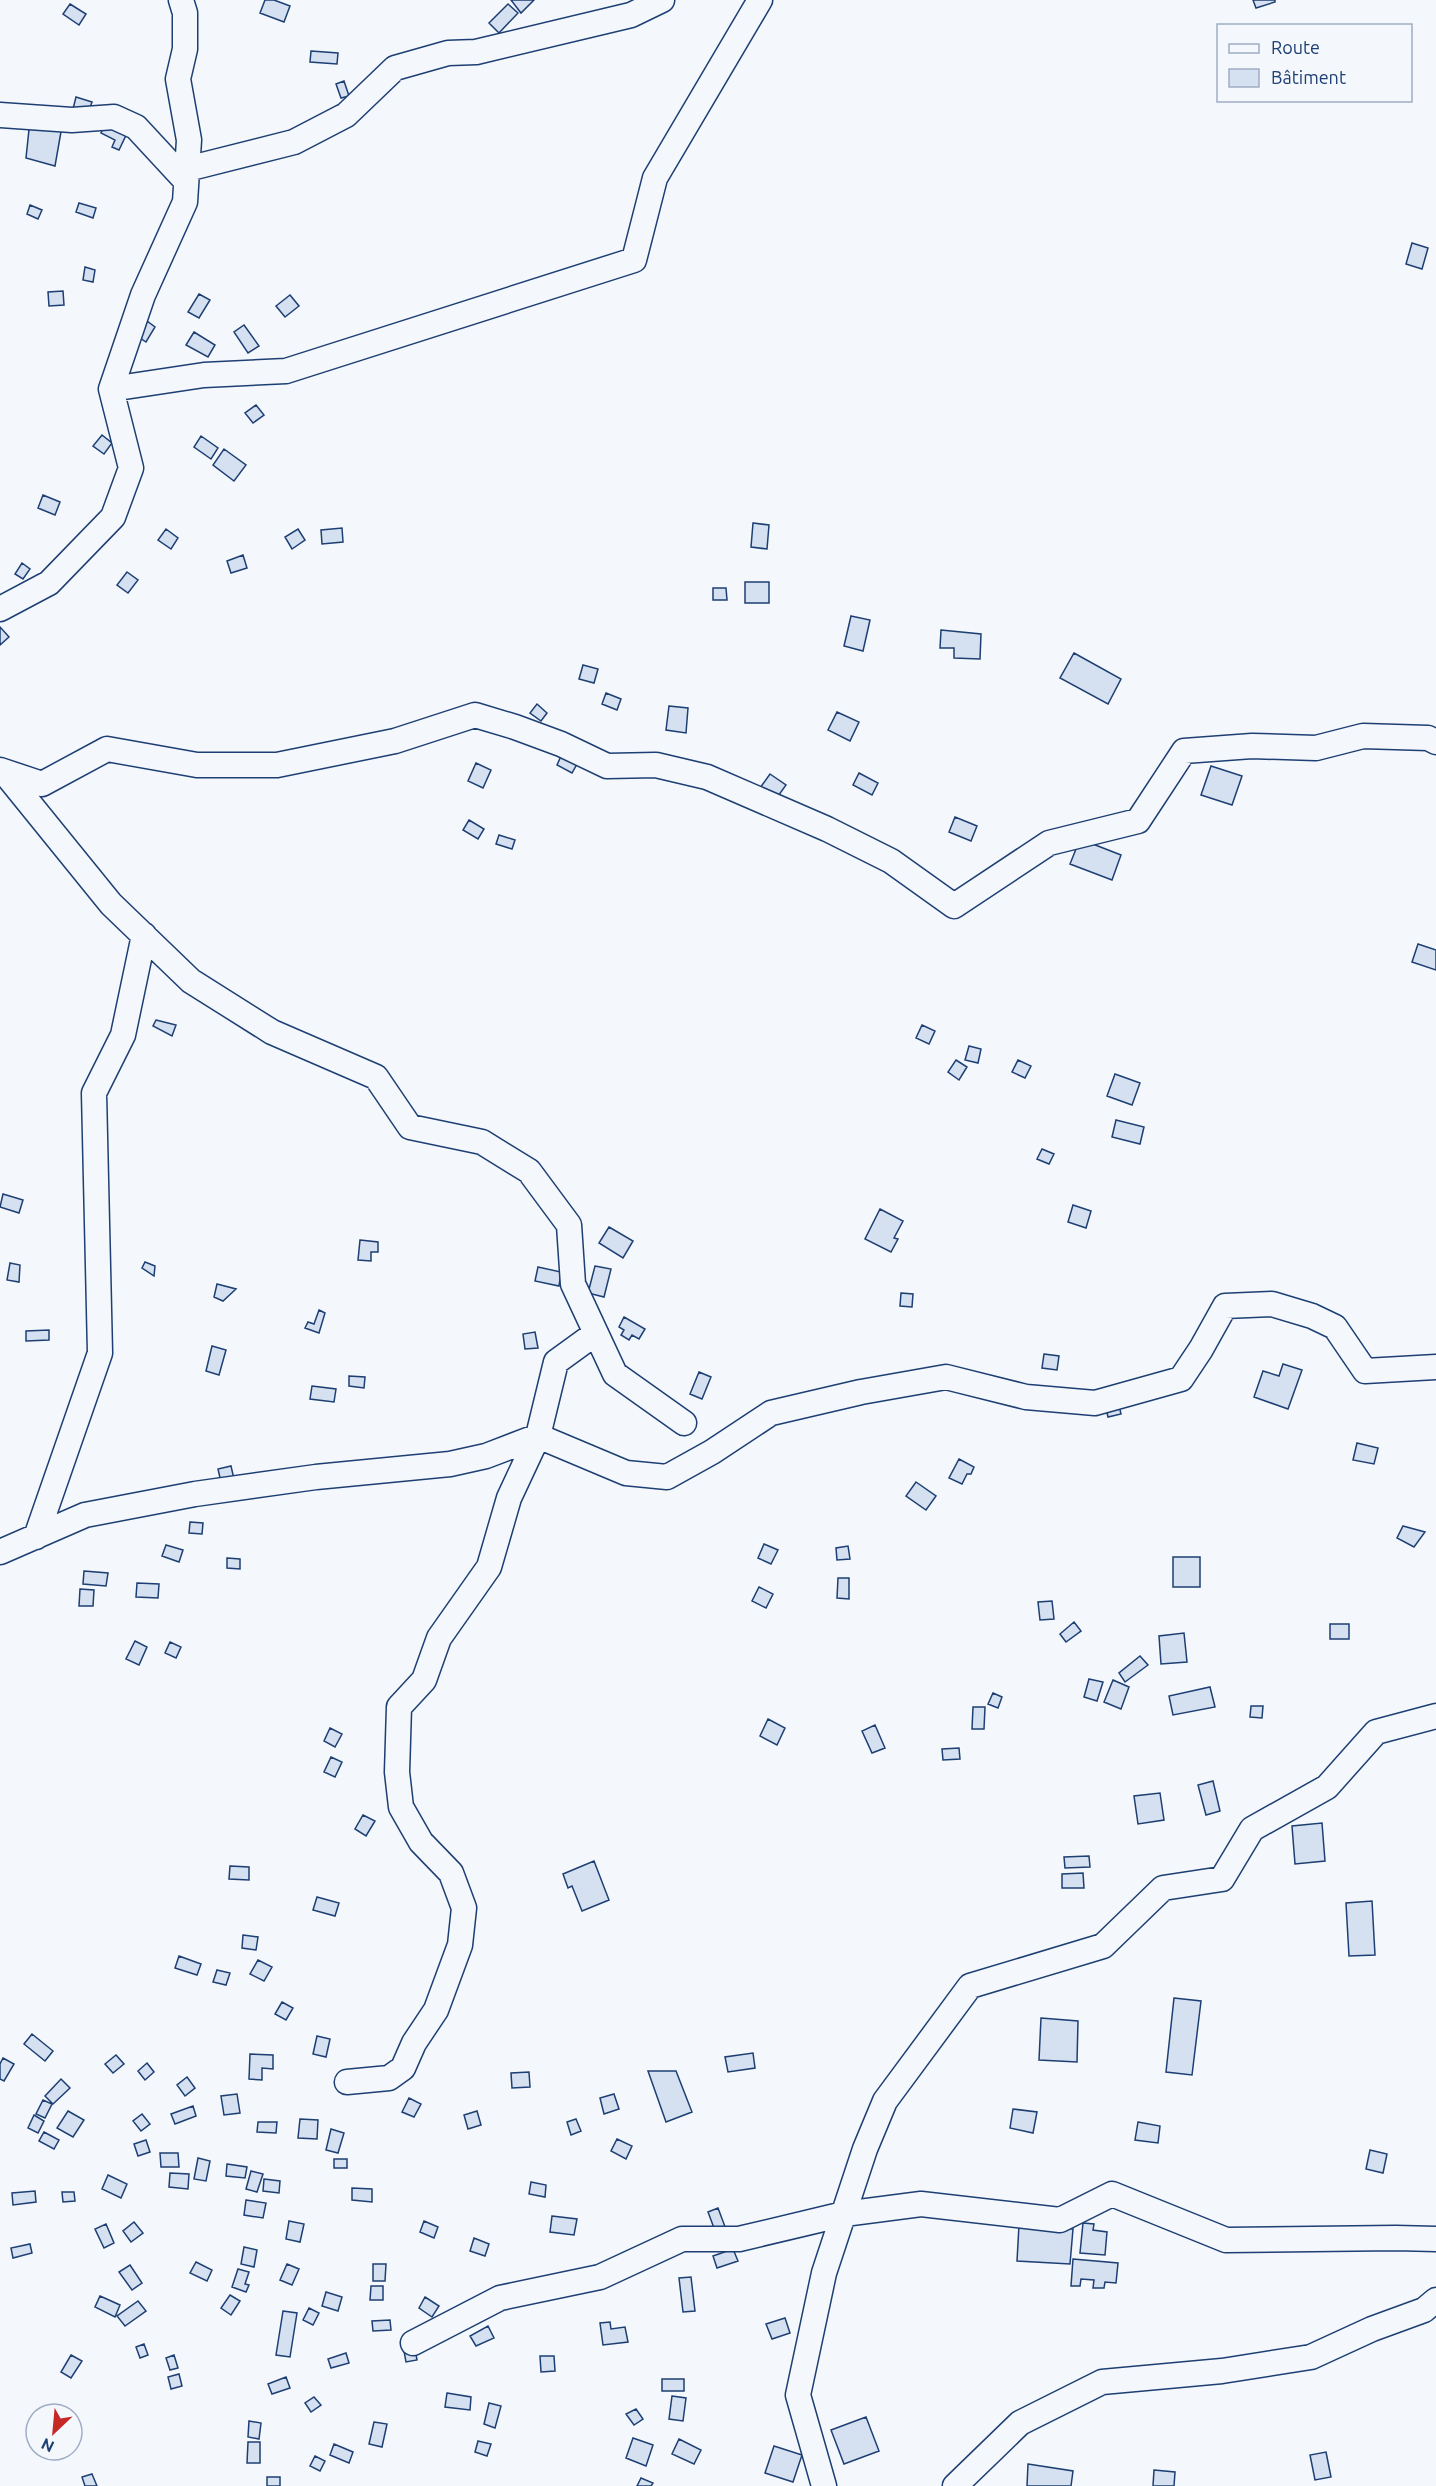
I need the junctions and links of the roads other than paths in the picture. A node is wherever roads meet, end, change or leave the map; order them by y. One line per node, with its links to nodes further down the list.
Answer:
1 (181, 0): 5 (street)
2 (662, 0): 5 (street)
3 (760, 0): 6 (street)
4 (0, 115): 5 (street)
5 (186, 175): 6 (street)
6 (111, 389): 7 (street)
7 (0, 609)
8 (1436, 742): 9 (street)
9 (2, 771): 10 (street)
10 (144, 935): 11 (street); 15 (street)
11 (596, 1333): 13 (street); 14 (street)
12 (1436, 1367): 14 (street)
13 (684, 1423)
14 (538, 1436): 15 (street); 18 (street)
15 (36, 1537): 16 (street)
16 (0, 1552)
17 (1436, 1716): 19 (street)
18 (347, 2082)
19 (844, 2214): 21 (street); 24 (street); 25 (street)
20 (1436, 2225): 21 (street)
21 (1396, 2238): 22 (street)
22 (1436, 2240)
23 (1436, 2300): 26 (street)
24 (414, 2343)
25 (824, 2486)
26 (955, 2486)

